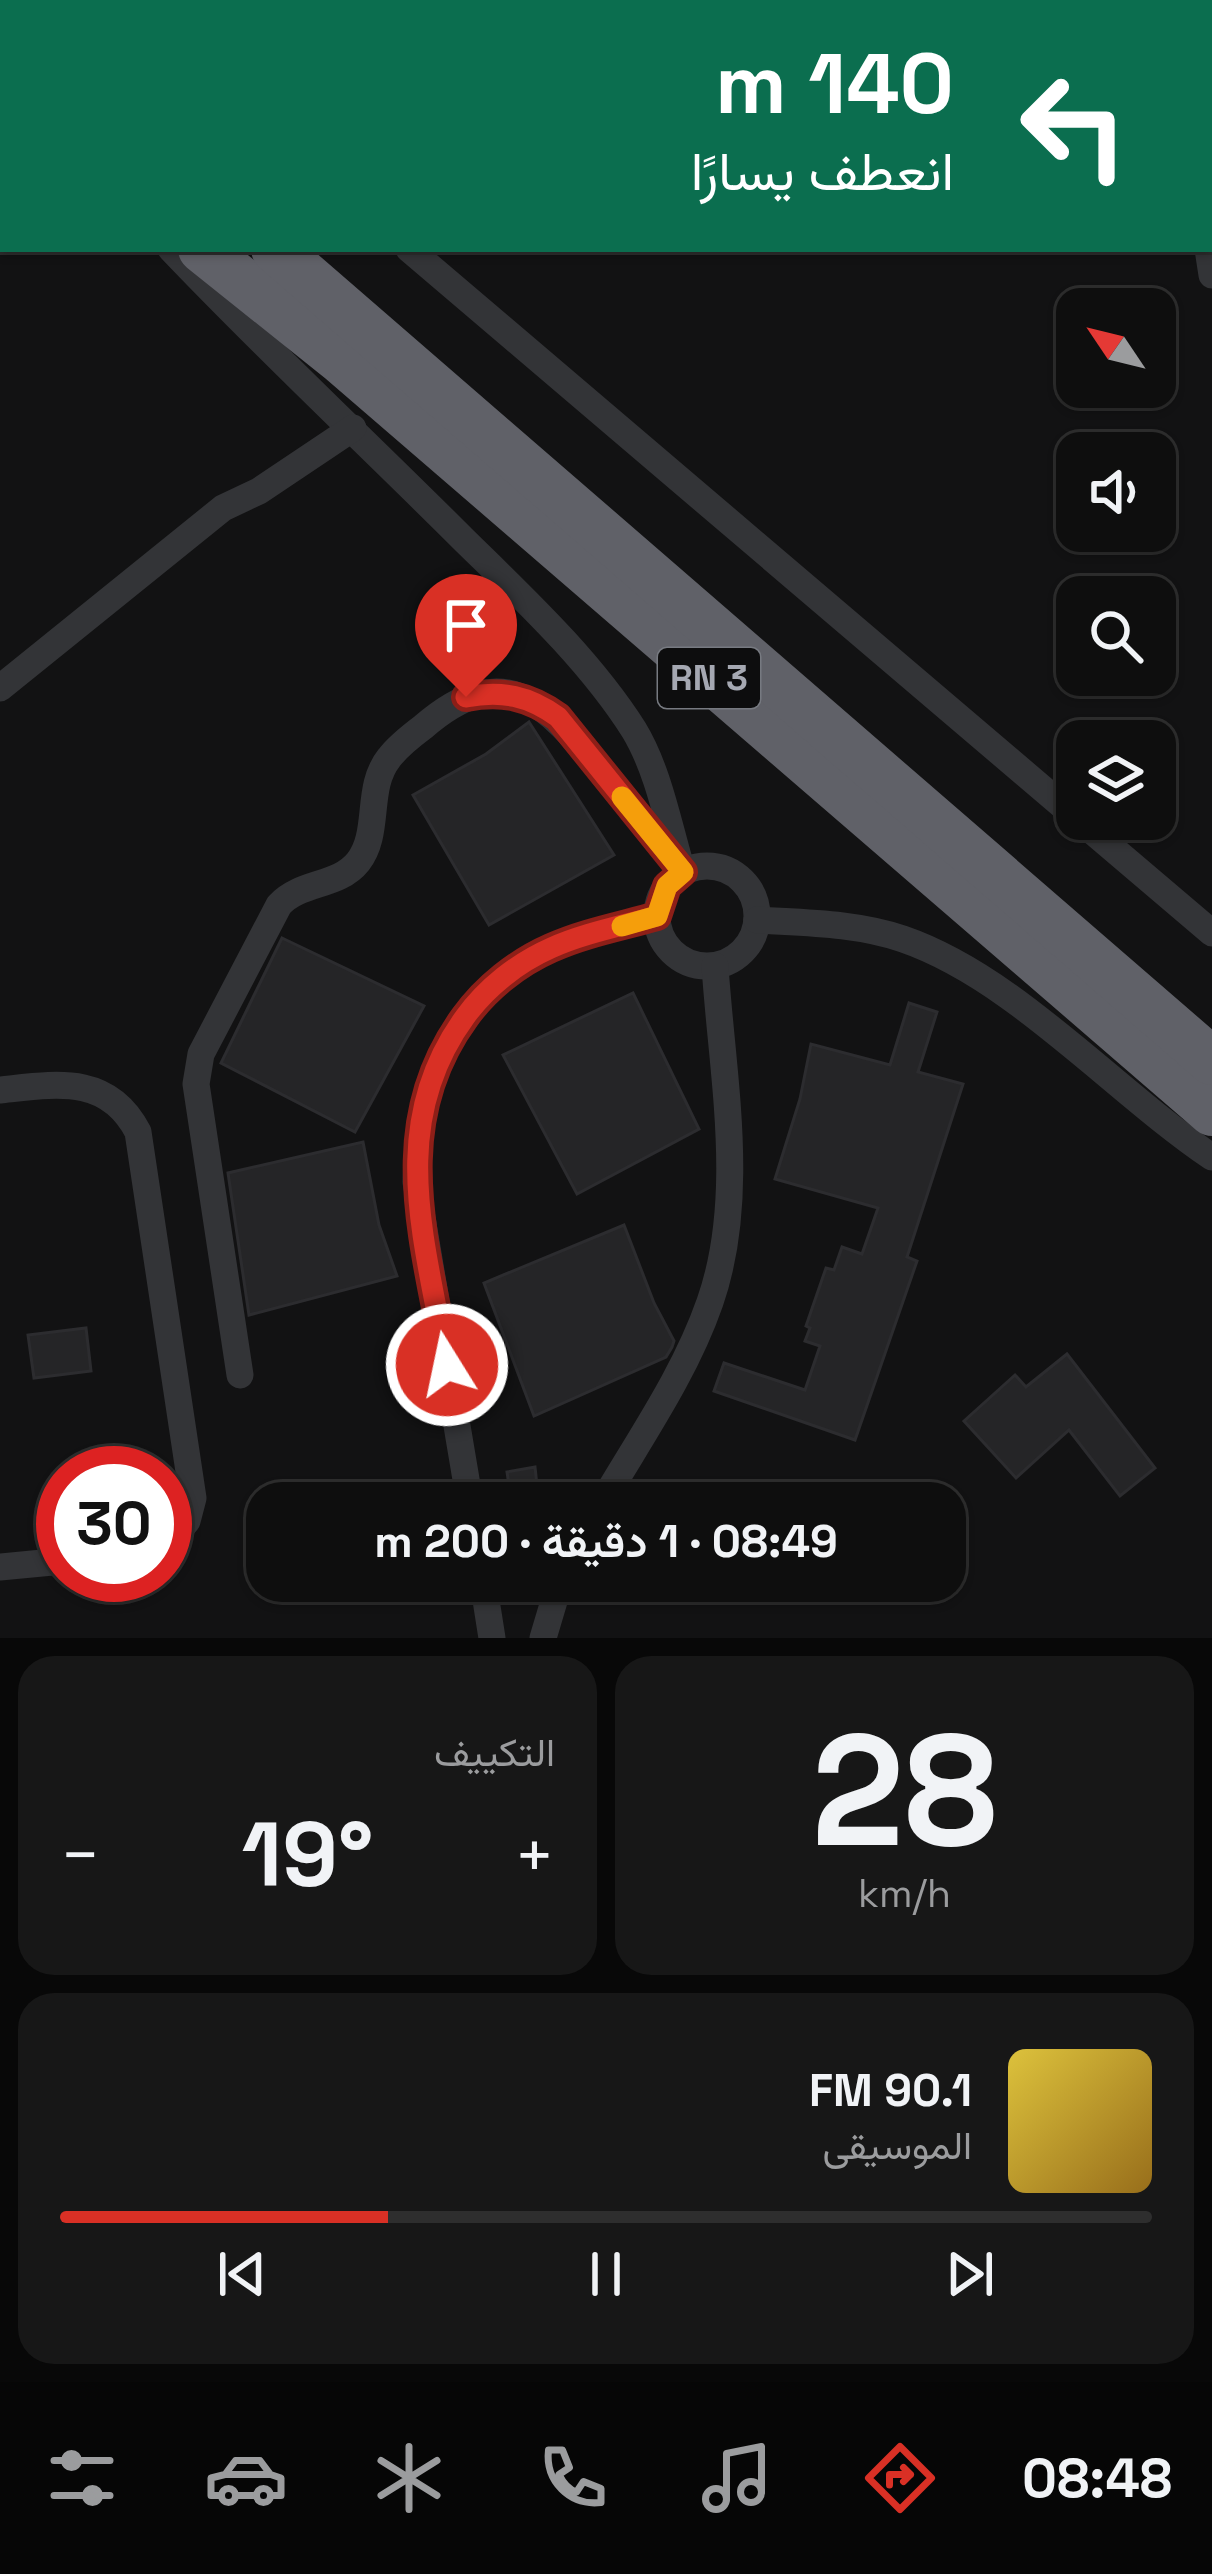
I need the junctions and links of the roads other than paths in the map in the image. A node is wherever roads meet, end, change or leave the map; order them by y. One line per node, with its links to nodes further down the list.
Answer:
1 (174, 252): 5 (street)
2 (206, 252): 16 (highway, RN 3)
3 (278, 252): 14 (highway, RN 3)
4 (413, 252): 7 (street)
5 (353, 428): 6 (street); 9 (street)
6 (0, 688)
7 (1056, 799)
8 (1104, 840): 12 (street)
9 (683, 872): 10 (street); 11 (street); 18 (street)
10 (657, 916): 13 (street); 20 (street)
11 (757, 920): 13 (street); 17 (street)
12 (1212, 933)
13 (715, 966): 21 (street)
14 (1212, 1061)
15 (0, 1090): 19 (street)
16 (1212, 1112)
17 (1212, 1157)
18 (240, 1375)
19 (185, 1446)
20 (466, 1482)
21 (614, 1482)
22 (36, 1564): 23 (street)
23 (0, 1567)
24 (486, 1602): 26 (street)
25 (553, 1602): 27 (street)
26 (492, 1638)
27 (543, 1638)

